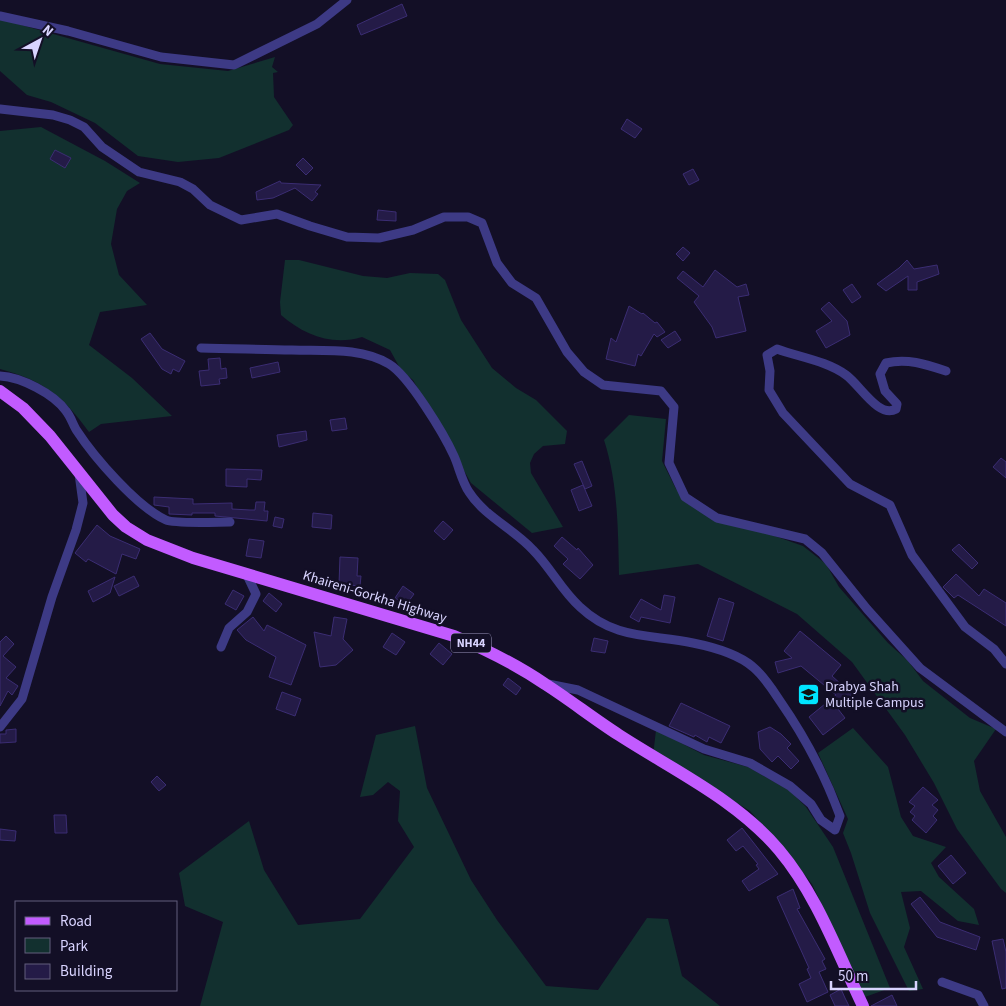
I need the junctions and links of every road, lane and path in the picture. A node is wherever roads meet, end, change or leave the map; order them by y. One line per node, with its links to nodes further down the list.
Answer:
1 (347, 0): 2 (street)
2 (0, 16)
3 (0, 109): 15 (street)
4 (201, 348): 13 (street)
5 (946, 370): 12 (street)
6 (0, 376): 9 (street)
7 (0, 391): 8 (main road, Khaireni-Gorkha Highway / NH44)
8 (79, 471): 10 (main road, Khaireni-Gorkha Highway / NH44); 14 (street)
9 (230, 522)
10 (247, 575): 11 (street); 13 (main road, Khaireni-Gorkha Highway / NH44)
11 (221, 647)
12 (1006, 664)
13 (543, 682): 17 (main road, Khaireni-Gorkha Highway / NH44)
14 (0, 727)
15 (1006, 732)
16 (942, 982): 18 (street)
17 (863, 1006)
18 (984, 1006)

